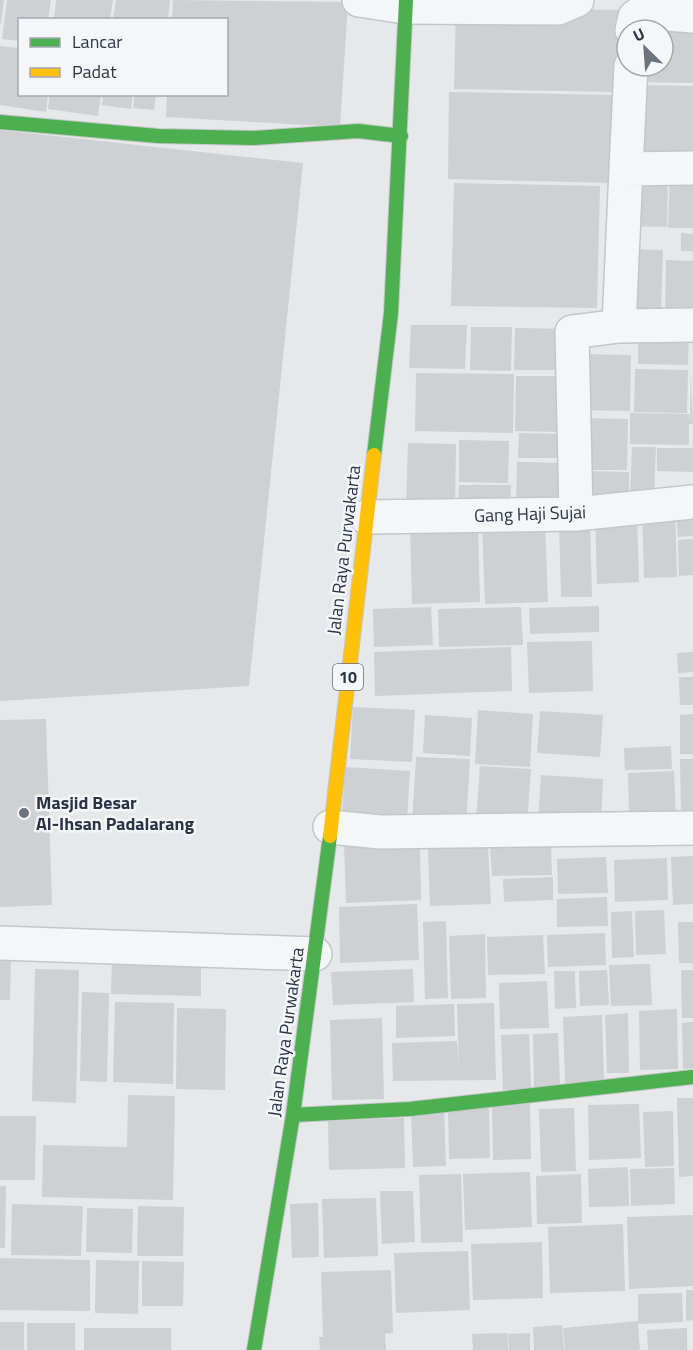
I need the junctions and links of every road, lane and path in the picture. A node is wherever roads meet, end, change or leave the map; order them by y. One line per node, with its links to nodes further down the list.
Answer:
1 (359, 0): 3 (street)
2 (577, 0): 3 (street)
3 (405, 3): 8 (main road, Jalan Raya Purwakarta / 10)
4 (693, 16): 5 (street)
5 (635, 18)
6 (630, 78): 10 (street)
7 (0, 122): 8 (main road)
8 (401, 135): 15 (main road, Jalan Raya Purwakarta / 10)
9 (693, 168): 10 (street)
10 (626, 169): 12 (street)
11 (693, 325): 12 (street)
12 (619, 326): 14 (street)
13 (693, 502): 14 (street, Gang Haji Sujai)
14 (576, 514): 15 (street, Gang Haji Sujai)
15 (366, 517): 16 (main road, Jalan Raya Purwakarta / 10)
16 (330, 827): 17 (street); 19 (main road, Jalan Raya Purwakarta / 10)
17 (693, 828)
18 (0, 943): 19 (street)
19 (315, 954): 21 (main road, Jalan Raya Purwakarta / 10)
20 (693, 1077): 21 (main road)
21 (293, 1115): 22 (main road, Jalan Raya Purwakarta / 10)
22 (254, 1350)

